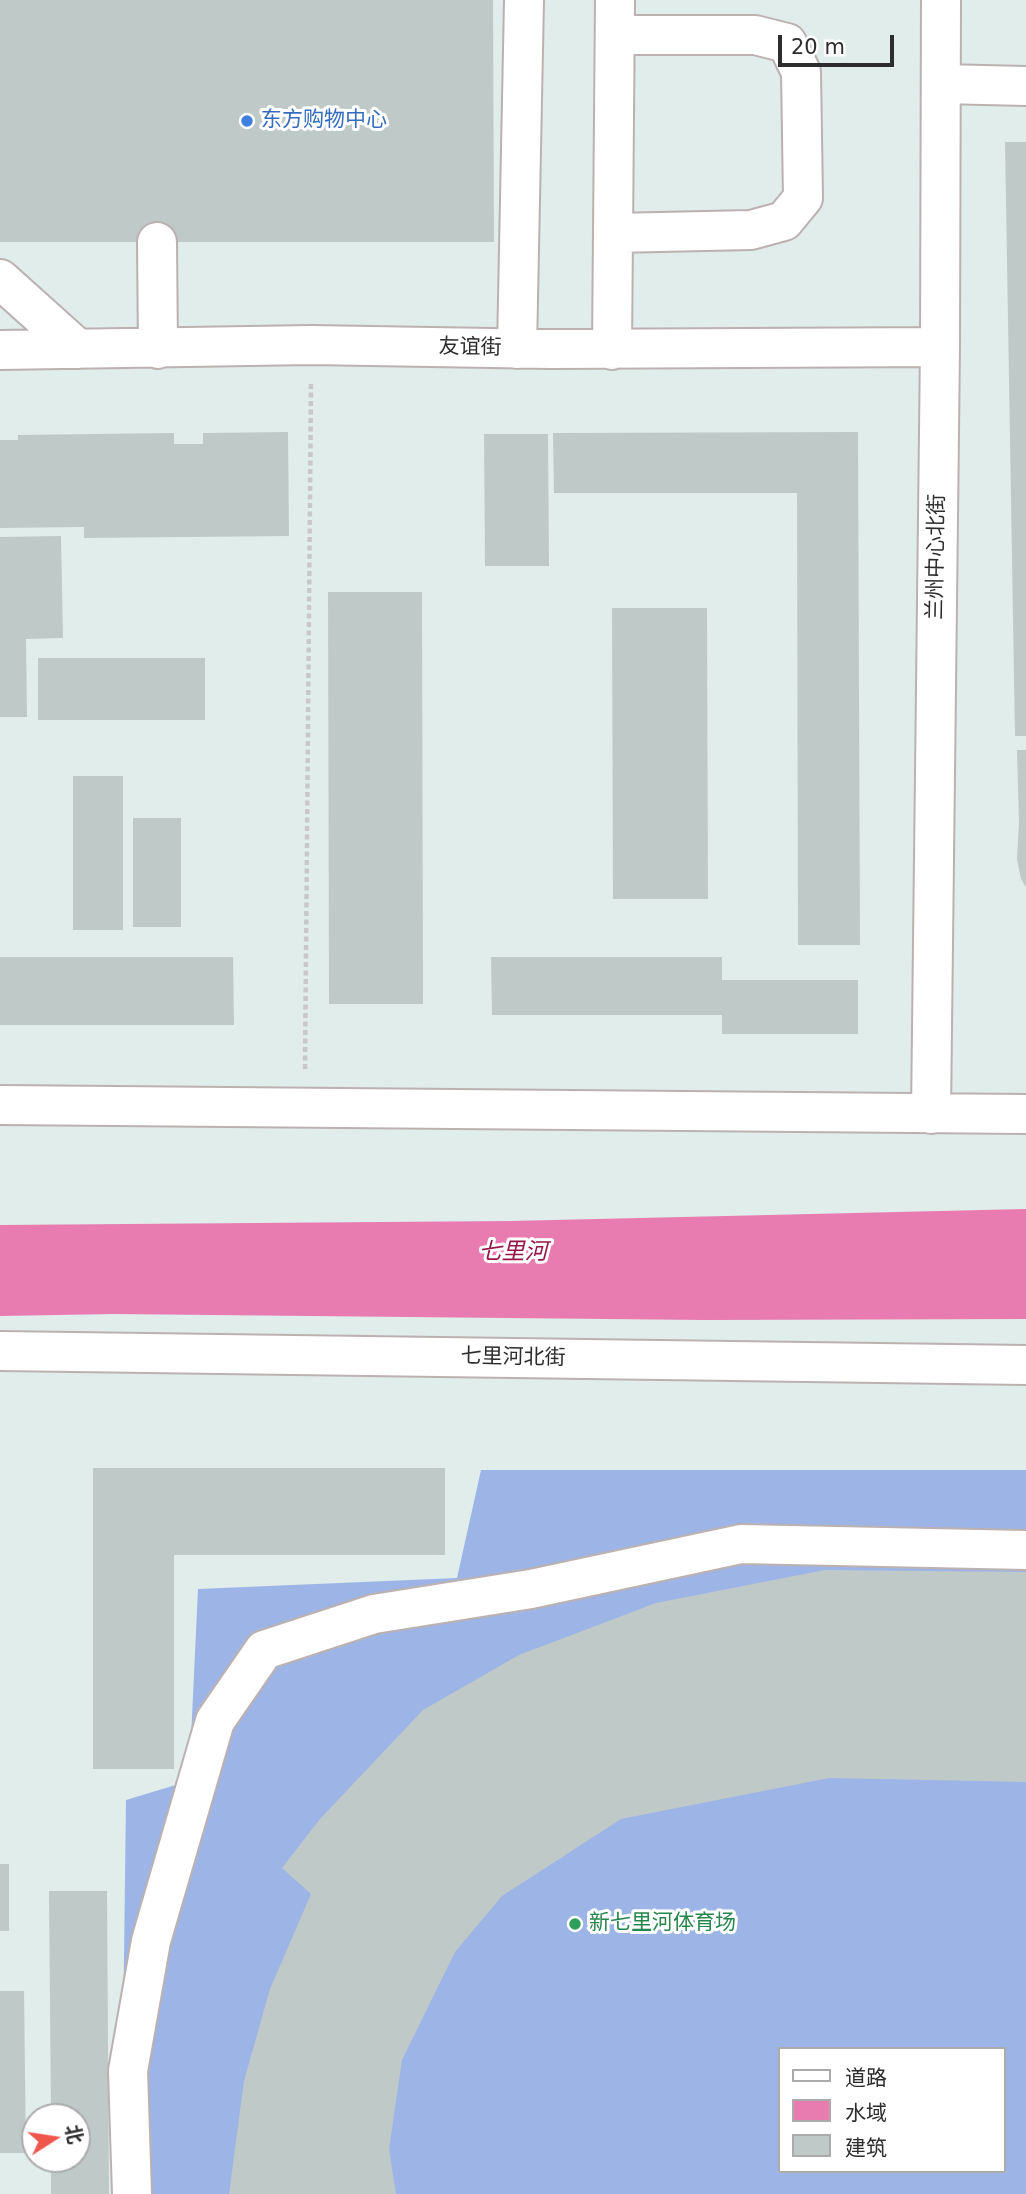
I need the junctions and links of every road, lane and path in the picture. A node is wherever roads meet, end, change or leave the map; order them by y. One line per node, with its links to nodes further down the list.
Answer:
1 (524, 0): 13 (street)
2 (941, 0): 4 (street, 兰州中心北街)
3 (615, 18): 6 (street); 6 (street)
4 (941, 84): 5 (street); 10 (street, 兰州中心北街)
5 (1026, 86)
6 (614, 233): 15 (street)
7 (157, 242): 12 (street)
8 (0, 279): 11 (street)
9 (311, 345): 12 (street, 友谊街); 13 (street, 友谊街); 17 (path)
10 (940, 348): 15 (street, 友谊街); 18 (street, 兰州中心北街)
11 (78, 349): 12 (street, 友谊街); 14 (street, 友谊街)
12 (159, 349)
13 (517, 349): 15 (street, 友谊街)
14 (0, 350)
15 (612, 350)
16 (0, 1105): 17 (street)
17 (305, 1108): 18 (street)
18 (930, 1114): 19 (street)
19 (1026, 1114)
20 (0, 1351): 21 (street, 七里河北街)
21 (1026, 1365)
22 (1026, 1550): 23 (street)
23 (132, 2194)

